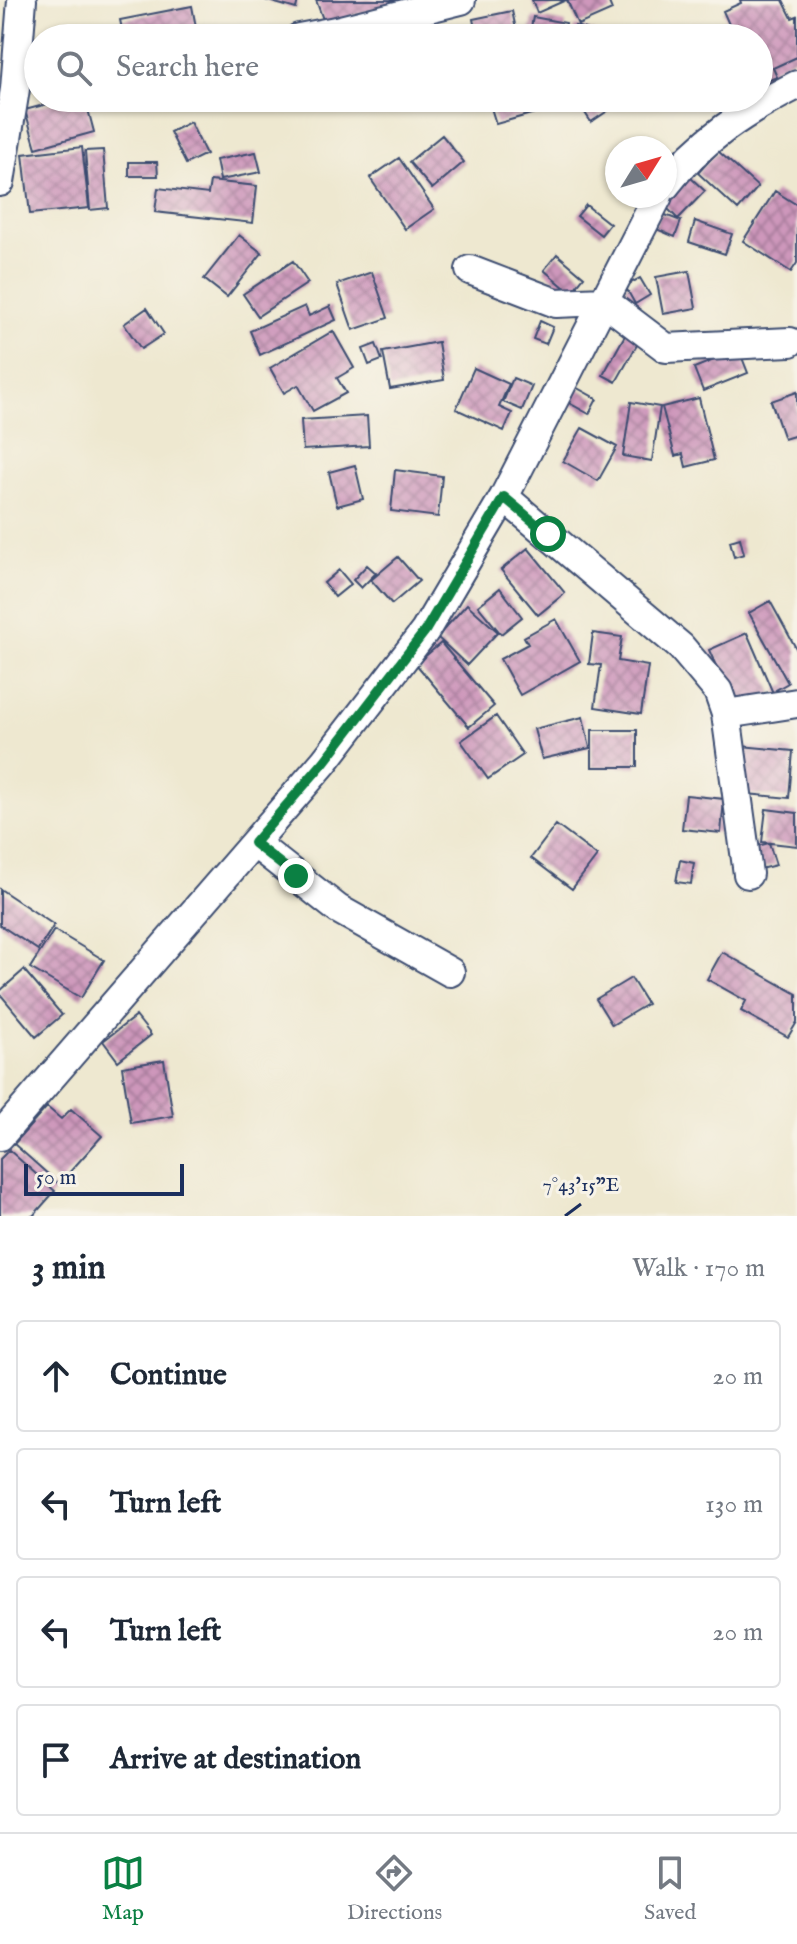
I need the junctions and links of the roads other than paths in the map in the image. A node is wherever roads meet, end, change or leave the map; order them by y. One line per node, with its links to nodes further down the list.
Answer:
1 (22, 0): 4 (street)
2 (461, 0): 3 (street)
3 (359, 24)
4 (24, 35)
5 (797, 85): 6 (street)
6 (773, 97)
7 (24, 98): 10 (street)
8 (748, 112): 9 (street)
9 (677, 172)
10 (0, 182)
11 (652, 208): 13 (street)
12 (470, 270): 13 (street)
13 (604, 301): 14 (street); 15 (street)
14 (790, 342)
15 (504, 497): 17 (street); 18 (street)
16 (797, 703): 17 (street)
17 (726, 714): 19 (street)
18 (254, 843): 20 (street); 21 (street)
19 (748, 874)
20 (450, 972)
21 (0, 1136)

